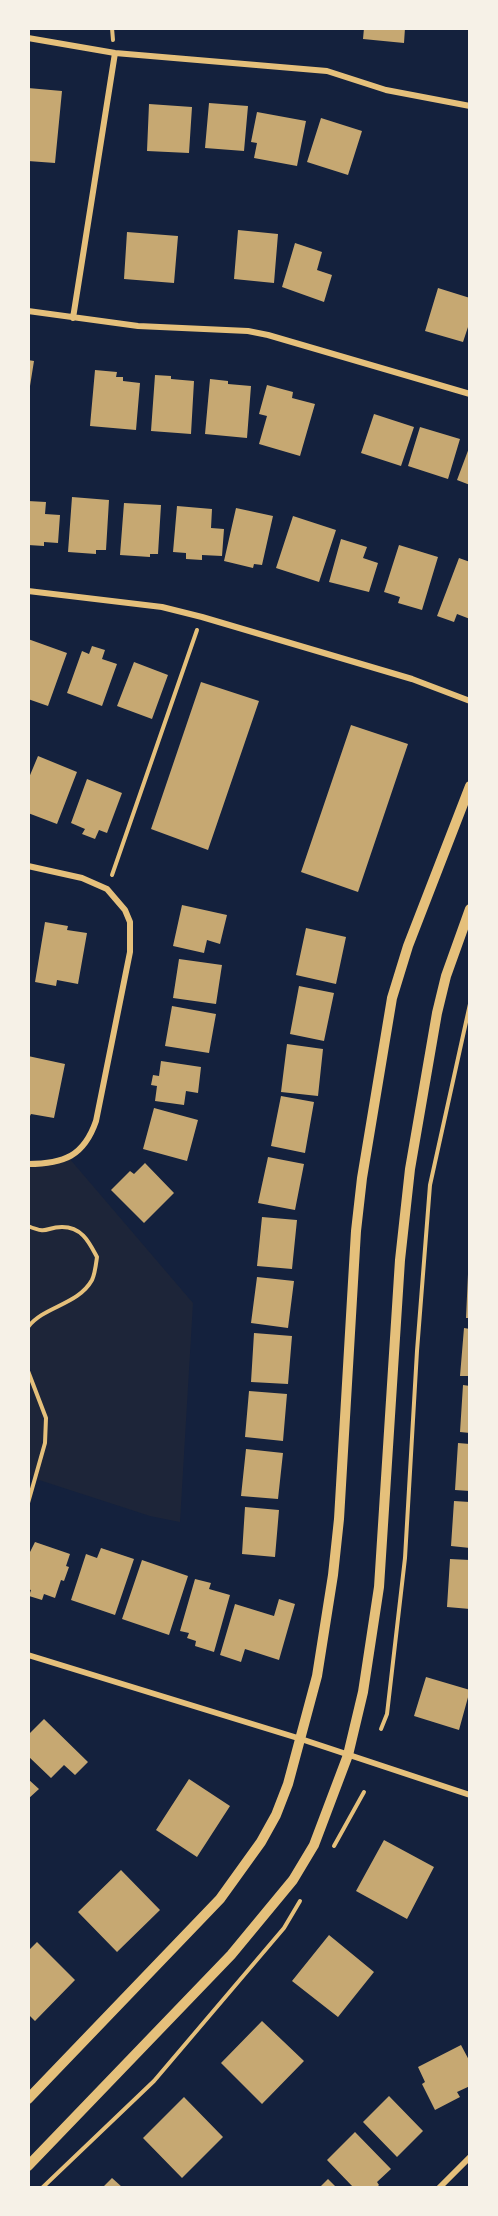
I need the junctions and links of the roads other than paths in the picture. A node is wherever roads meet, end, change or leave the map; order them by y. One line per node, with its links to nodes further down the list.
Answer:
1 (28, 38): 2 (street)
2 (115, 53): 3 (street); 5 (street)
3 (470, 106)
4 (28, 311): 5 (street)
5 (73, 318): 6 (street)
6 (470, 394)
7 (28, 591): 8 (street)
8 (470, 701)
9 (470, 786): 14 (street)
10 (28, 866): 12 (street)
11 (470, 909): 15 (street)
12 (28, 1164)
13 (28, 1655): 14 (street)
14 (301, 1739): 15 (street); 17 (street)
15 (348, 1755): 16 (street); 19 (street)
16 (470, 1795)
17 (28, 2099)
18 (470, 2157): 20 (street)
19 (28, 2166)
20 (439, 2187)

